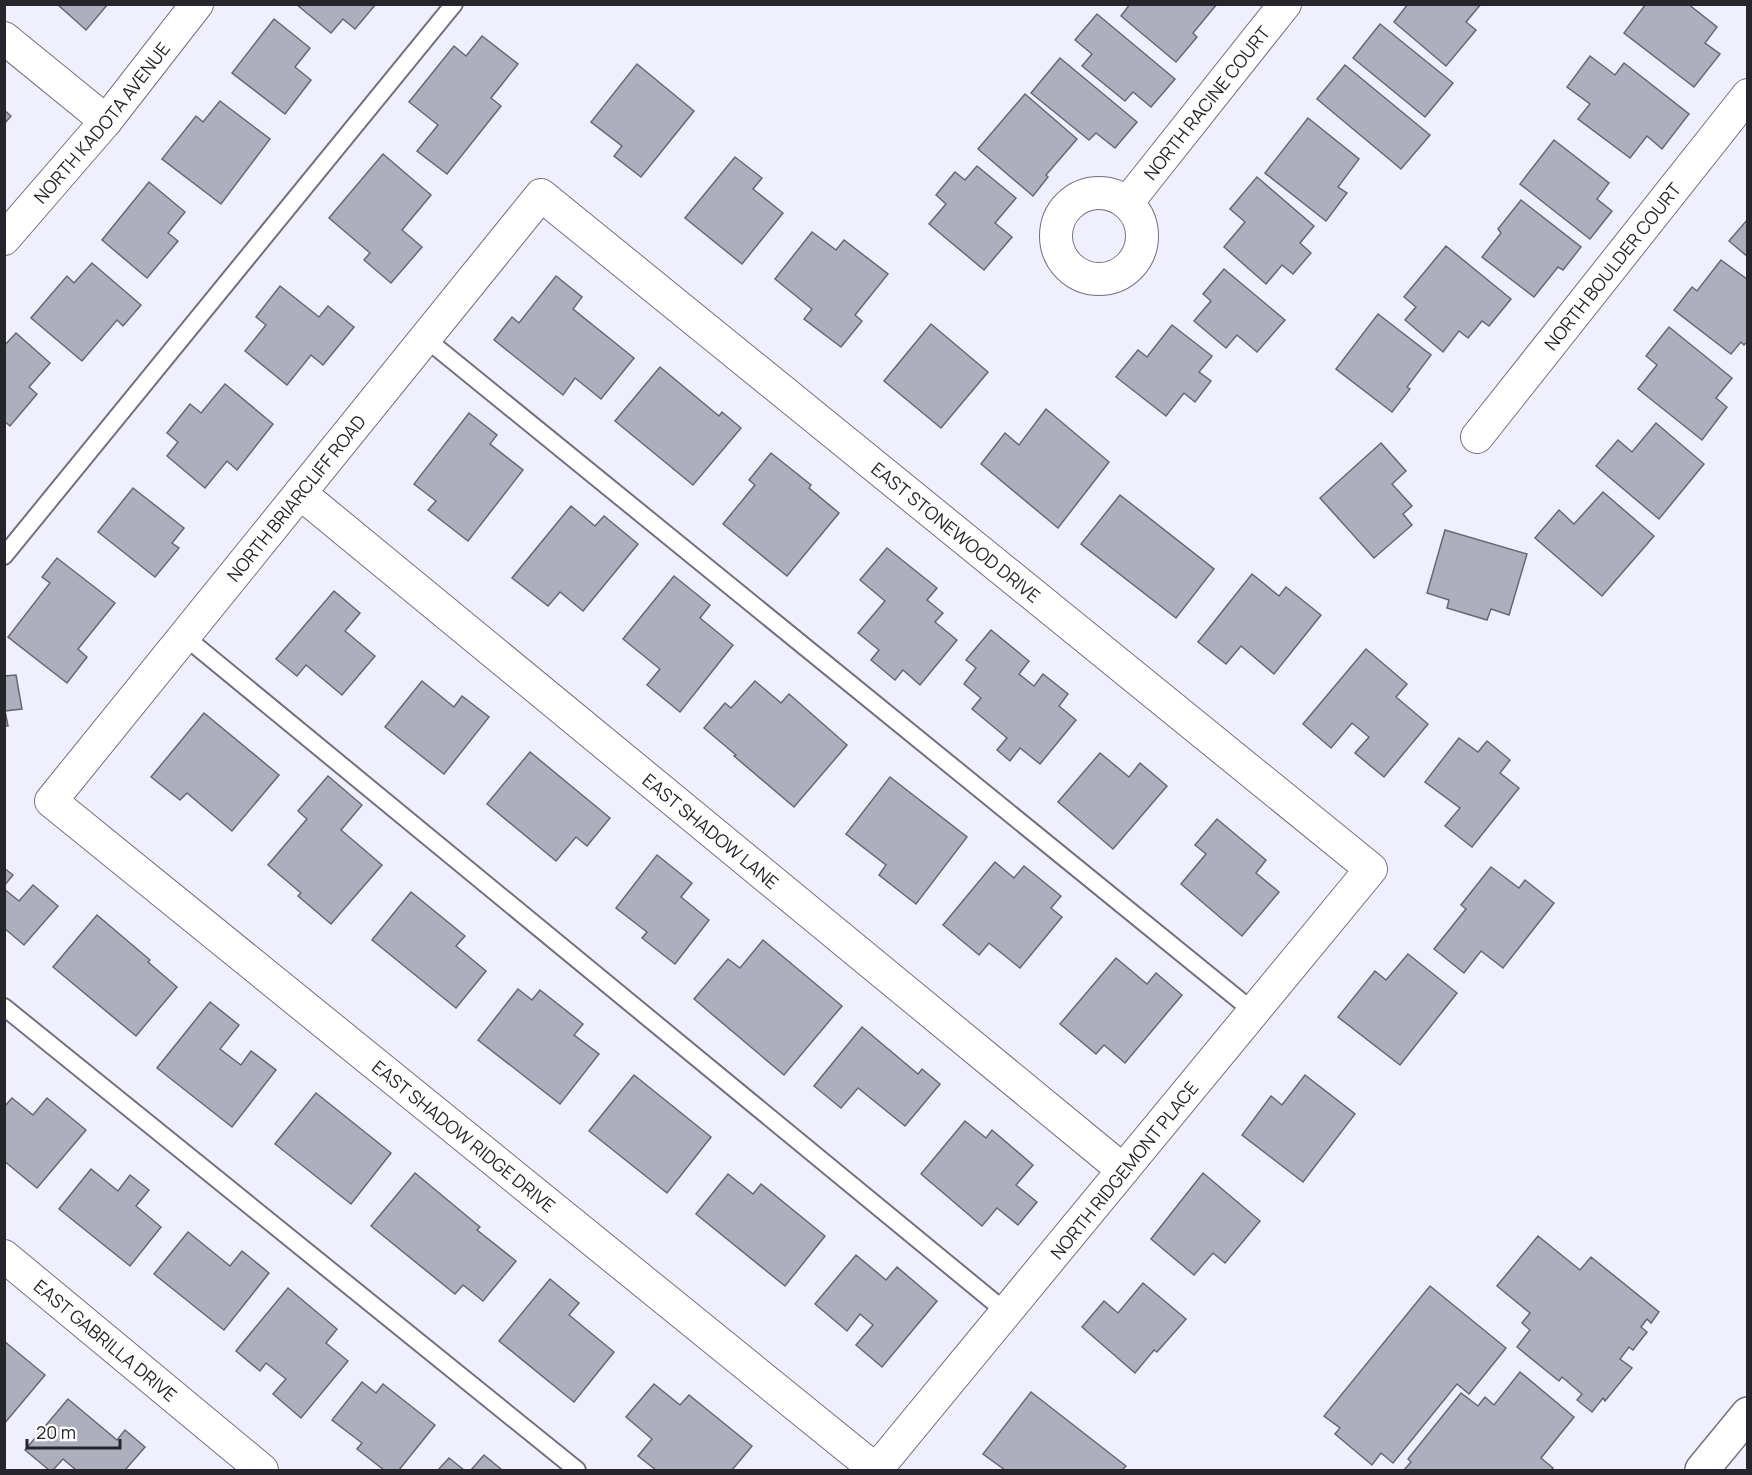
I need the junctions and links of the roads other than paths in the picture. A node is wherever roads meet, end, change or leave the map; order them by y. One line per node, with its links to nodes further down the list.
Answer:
1 (197, 4): 6 (street, NORTH KADOTA AVENUE)
2 (454, 4): 13 (lane)
3 (1286, 4): 8 (street, NORTH RACINE COURT)
4 (4, 38): 6 (street)
5 (1748, 95): 11 (street, NORTH BOULDER COURT)
6 (106, 121): 9 (street, NORTH KADOTA AVENUE)
7 (541, 195): 10 (street, NORTH BRIARCLIFF ROAD); 16 (street, EAST STONEWOOD DRIVE)
8 (1127, 203)
9 (4, 239)
10 (425, 338): 12 (street, NORTH BRIARCLIFF ROAD); 18 (lane)
11 (1477, 437)
12 (300, 493): 14 (street, NORTH BRIARCLIFF ROAD); 19 (street, EAST SHADOW LANE)
13 (4, 556)
14 (184, 636): 15 (street, NORTH BRIARCLIFF ROAD); 21 (lane)
15 (51, 801): 25 (street, EAST SHADOW RIDGE DRIVE)
16 (1371, 869): 18 (street, NORTH RIDGEMONT PLACE)
17 (4, 1007): 24 (lane)
18 (1254, 1012): 19 (street, NORTH RIDGEMONT PLACE)
19 (1123, 1170): 21 (street, NORTH RIDGEMONT PLACE)
20 (4, 1256): 23 (street, EAST GABRILLA DRIVE)
21 (1006, 1312): 25 (street, NORTH RIDGEMONT PLACE)
22 (1748, 1414): 26 (main road)
23 (262, 1470)
24 (577, 1470)
25 (876, 1470)
26 (1702, 1470)

